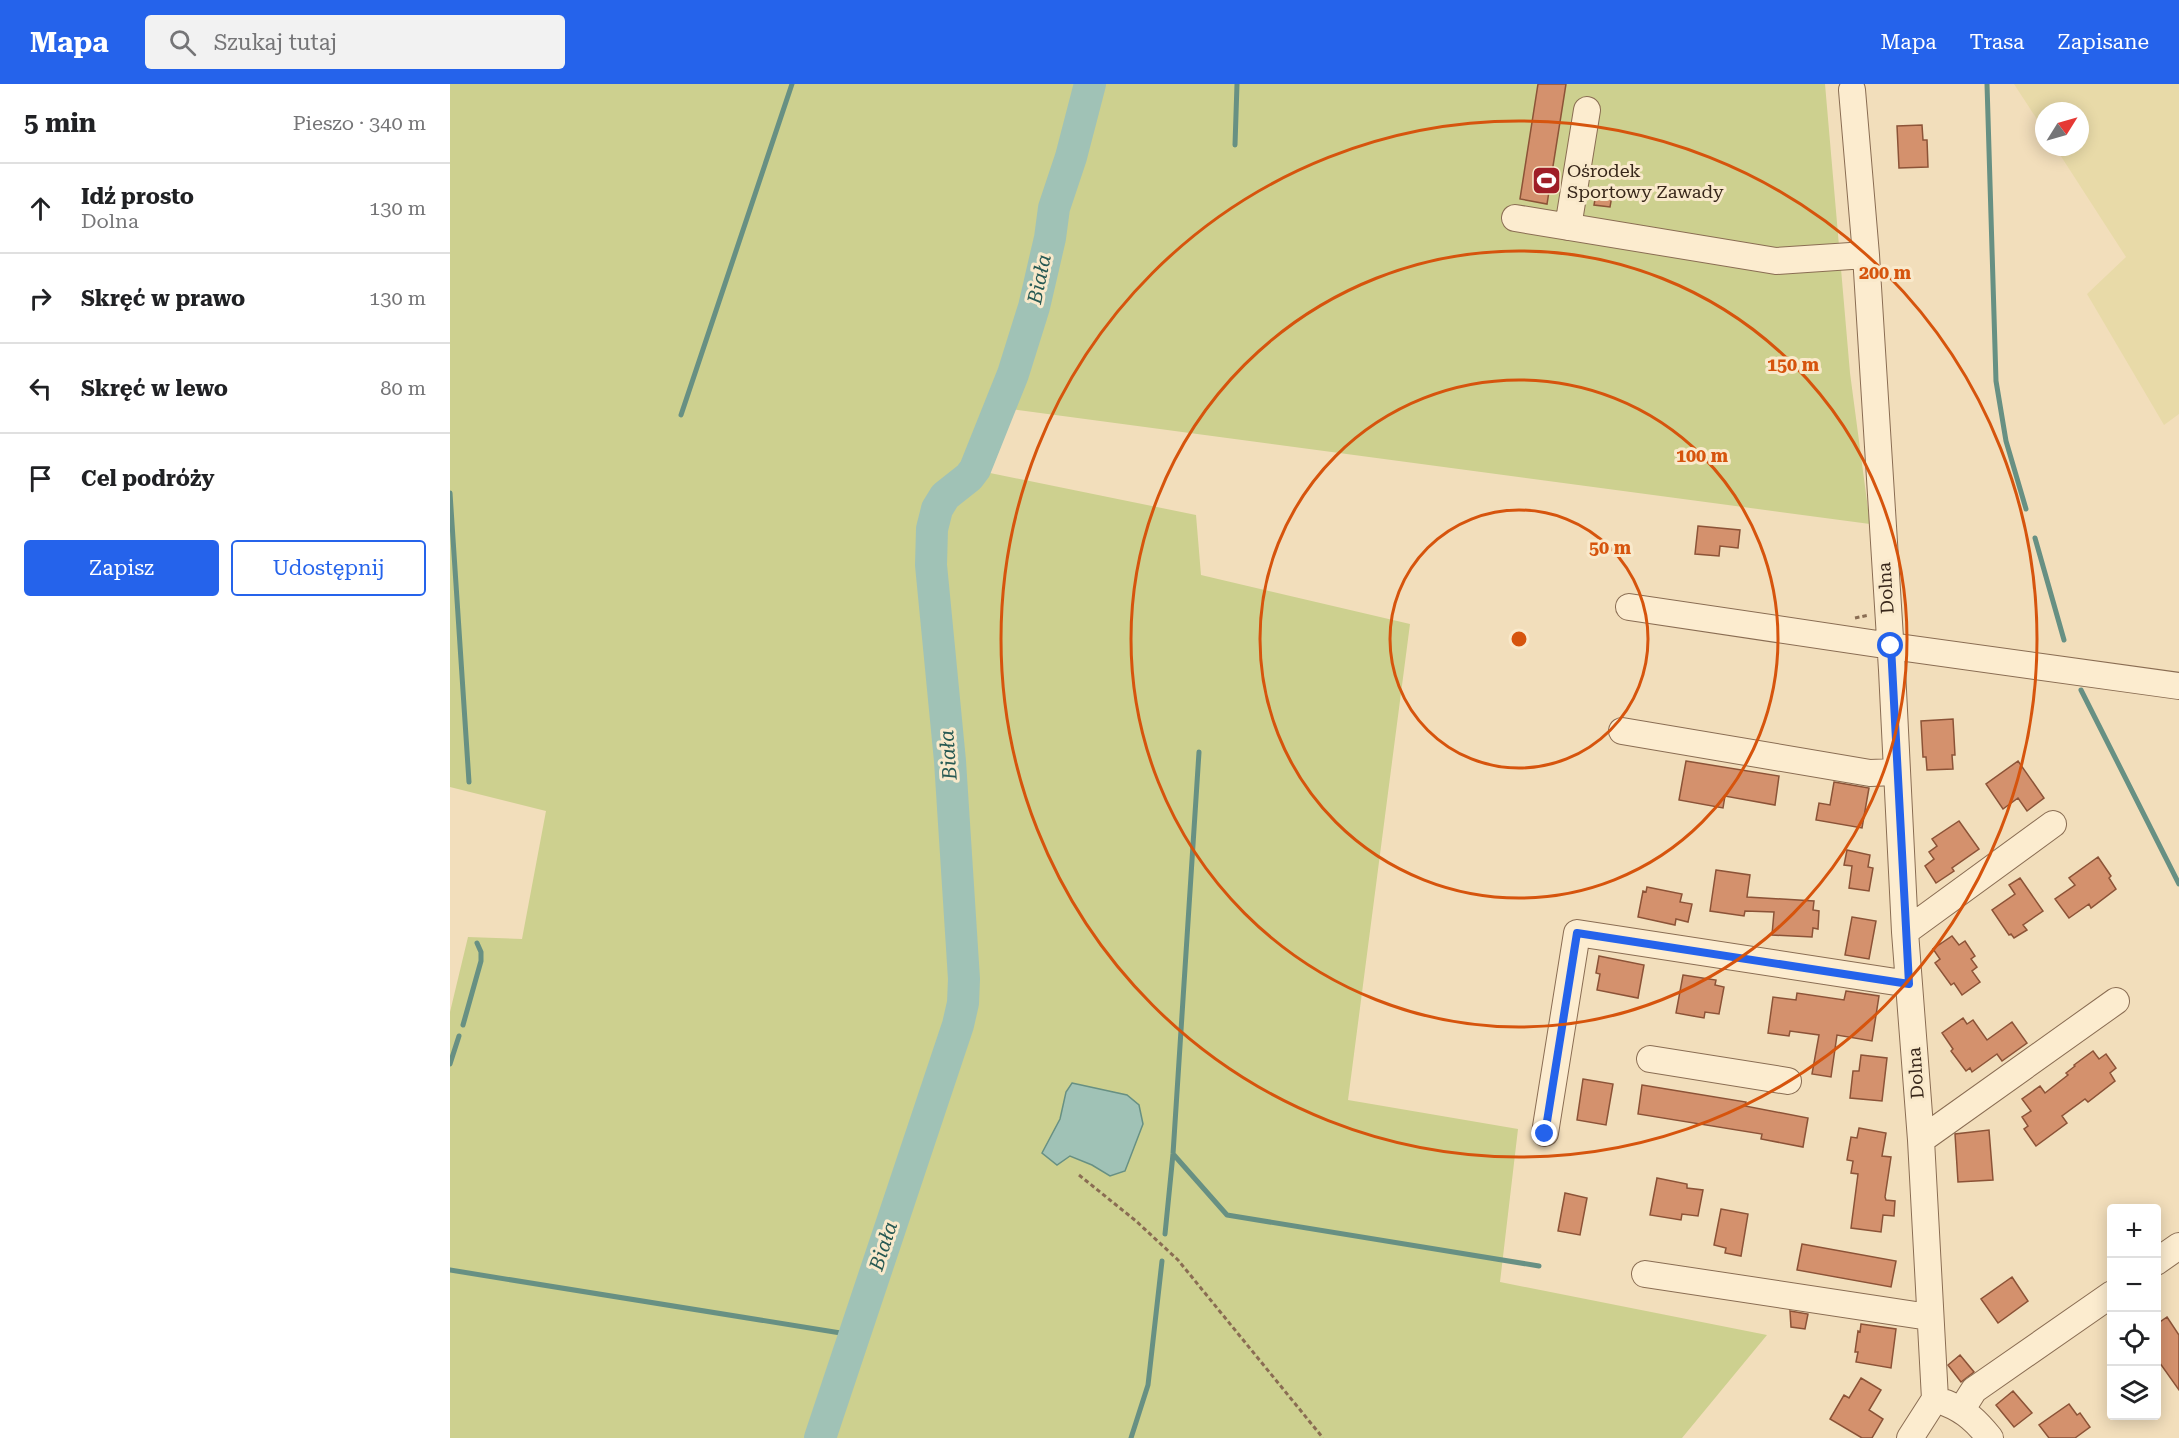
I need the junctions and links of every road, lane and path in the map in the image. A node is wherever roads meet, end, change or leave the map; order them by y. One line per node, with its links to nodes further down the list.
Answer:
1 (1852, 90): 5 (street, Dolna)
2 (1587, 110): 4 (street)
3 (1515, 218): 4 (street)
4 (1568, 227): 5 (street)
5 (1866, 255): 7 (street, Dolna)
6 (1629, 607): 7 (street)
7 (1891, 646): 8 (street); 10 (street, Dolna)
8 (2179, 686)
9 (1622, 731): 10 (street)
10 (1896, 772): 12 (street, Dolna)
11 (2053, 824): 12 (street)
12 (1905, 932): 13 (street, Dolna)
13 (1909, 984): 17 (street); 18 (street, Dolna)
14 (2115, 1001): 18 (street)
15 (1650, 1059): 16 (street)
16 (1788, 1080)
17 (1545, 1134)
18 (1921, 1140): 24 (street, Dolna)
19 (1079, 1175): 27 (path)
20 (2179, 1246): 21 (street)
21 (2161, 1259)
22 (1646, 1274): 24 (street)
23 (2107, 1297): 26 (street)
24 (1929, 1317): 25 (street, Dolna)
25 (1935, 1399): 26 (street); 28 (street)
26 (1962, 1409): 29 (street)
27 (1323, 1438)
28 (1910, 1438)
29 (1990, 1438)

